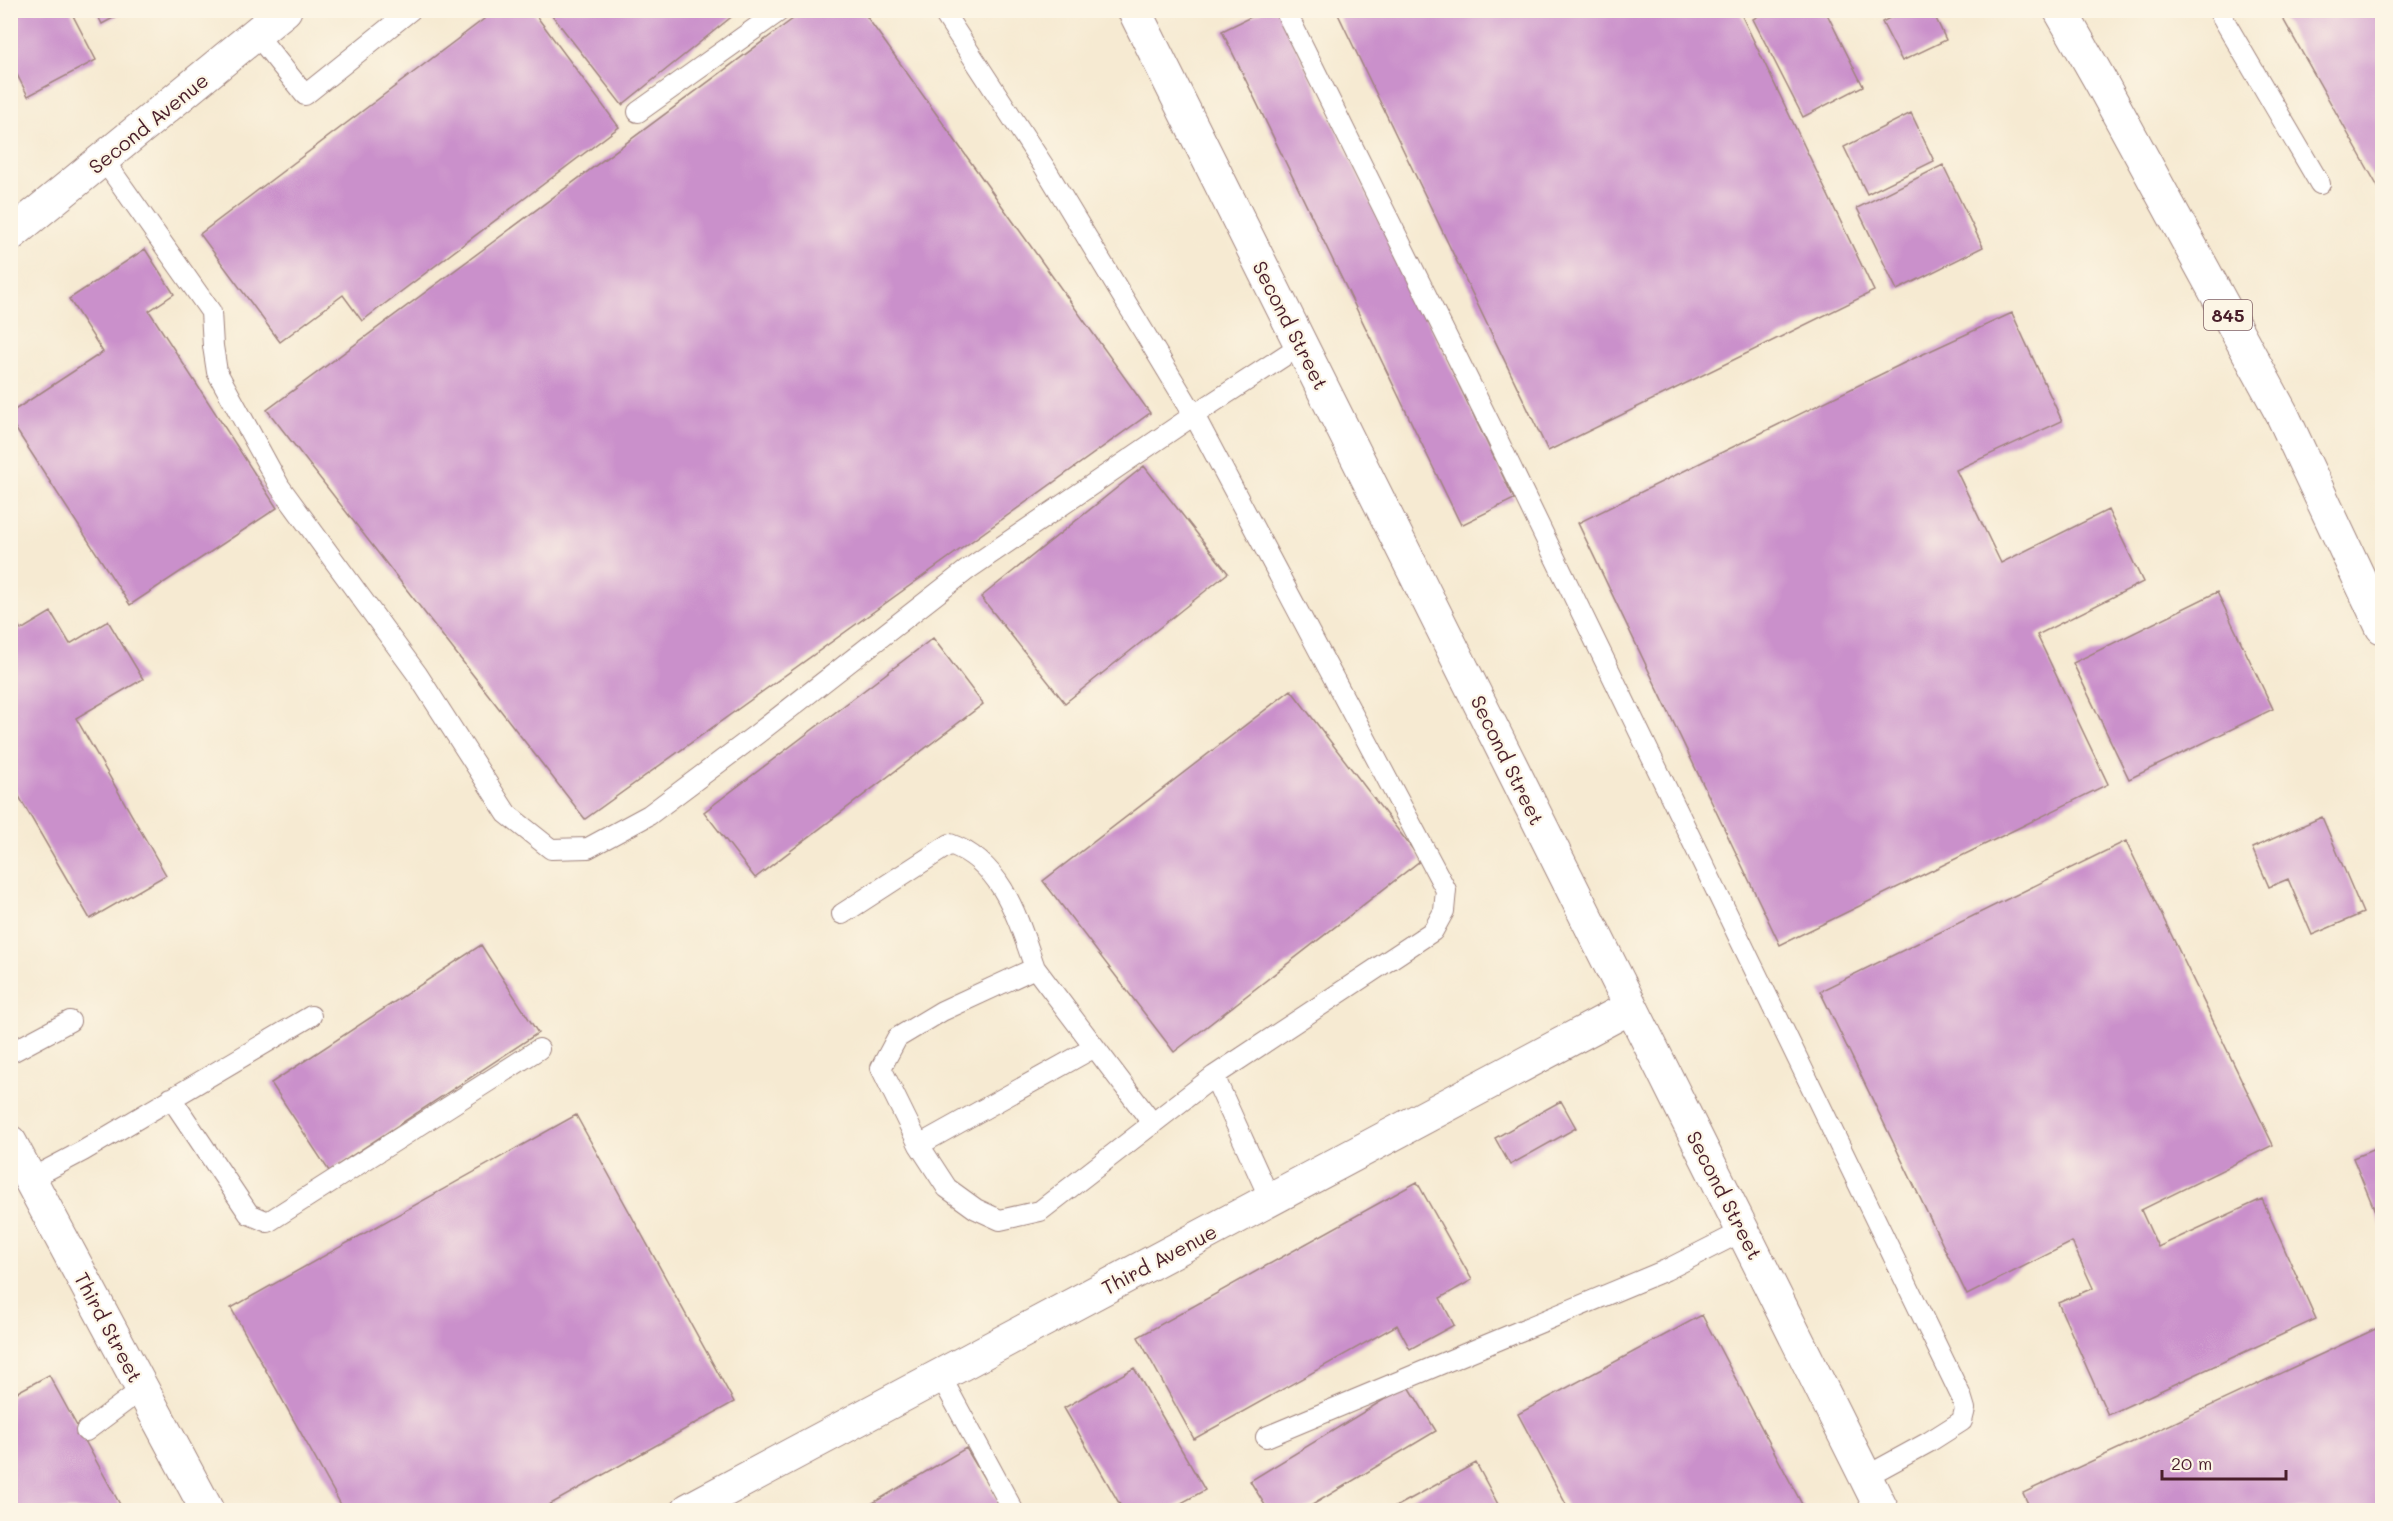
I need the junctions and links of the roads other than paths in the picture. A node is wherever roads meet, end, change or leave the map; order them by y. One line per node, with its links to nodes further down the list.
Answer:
1 (285, 10): 9 (street, Second Avenue)
2 (411, 10): 9 (lane)
3 (781, 10): 10 (lane)
4 (942, 10): 15 (lane)
5 (1134, 10): 14 (street, Second Street)
6 (1284, 10): 37 (lane)
7 (2060, 10): 16 (street, 845)
8 (2218, 10): 12 (lane)
9 (256, 34): 11 (street, Second Avenue)
10 (638, 112)
11 (103, 159): 13 (street, Second Avenue); 15 (lane)
12 (2320, 184)
13 (10, 235)
14 (1301, 345): 15 (lane); 19 (street, Second Street)
15 (1194, 415): 25 (lane)
16 (2382, 627)
17 (842, 914): 18 (lane)
18 (1035, 968): 22 (lane); 29 (lane)
19 (1631, 1007): 31 (street, Third Avenue); 32 (street, Second Street)
20 (311, 1016): 26 (lane)
21 (70, 1021): 24 (lane)
22 (1095, 1047): 27 (lane); 29 (lane)
23 (539, 1049): 26 (lane)
24 (10, 1053)
25 (1214, 1076): 27 (lane); 31 (lane)
26 (171, 1098): 30 (lane)
27 (1153, 1124): 29 (lane)
28 (10, 1142): 30 (street, Third Street)
29 (919, 1146)
30 (30, 1179): 34 (street, Third Street)
31 (1270, 1200): 33 (street, Third Avenue)
32 (1743, 1230): 36 (lane); 37 (street, Second Street)
33 (940, 1376): 39 (street, Third Avenue); 40 (lane)
34 (142, 1389): 35 (lane); 38 (street, Third Street)
35 (86, 1431)
36 (1266, 1437)
37 (1865, 1477): 41 (street, Second Street)
38 (207, 1510)
39 (688, 1510)
40 (1012, 1510)
41 (1882, 1510)

